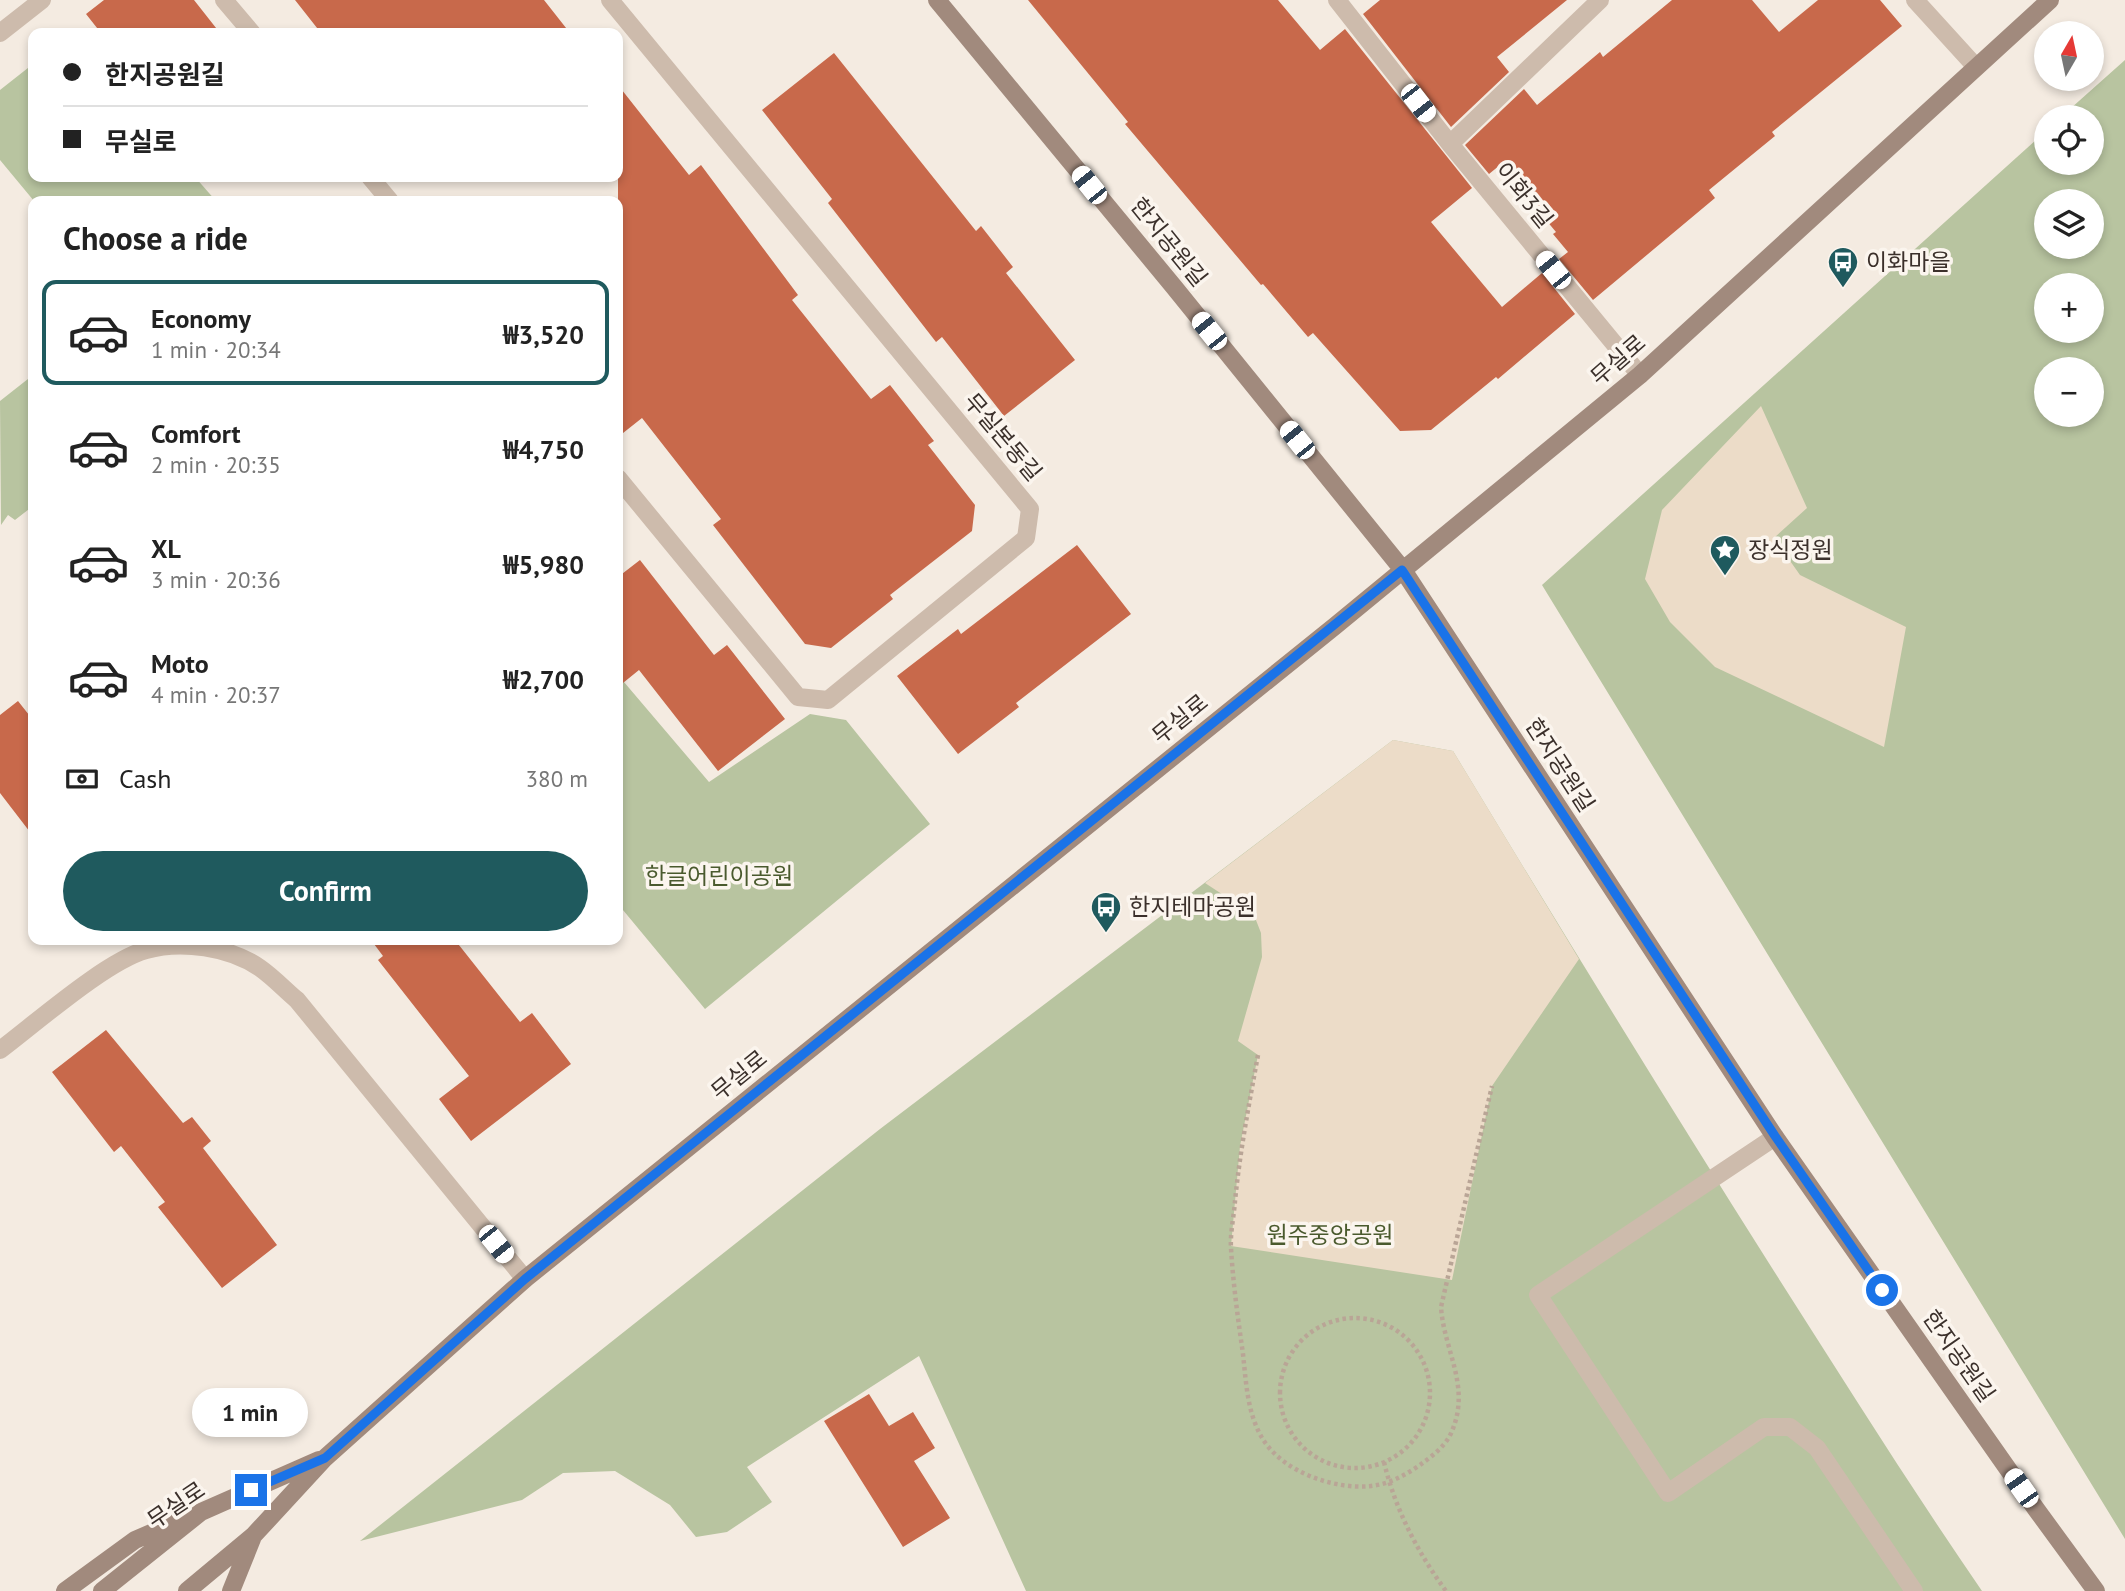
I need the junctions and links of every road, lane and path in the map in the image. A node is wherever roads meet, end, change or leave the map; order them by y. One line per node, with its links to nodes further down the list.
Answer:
1 (42, 0): 10 (street)
2 (224, 0): 9 (street)
3 (610, 0): 16 (street, 무실본동길)
4 (937, 0): 17 (street, 한지공원길)
5 (1337, 0): 12 (street, 이화3길)
6 (1600, 0): 12 (street)
7 (1915, 0): 11 (street)
8 (2050, 0): 11 (street, 무실로)
9 (248, 28)
10 (0, 33)
11 (1976, 67): 15 (street, 무실로)
12 (1450, 144): 15 (street, 이화3길)
13 (374, 182): 14 (street)
14 (386, 196)
15 (1640, 375): 17 (street, 무실로)
16 (623, 484)
17 (1402, 570): 21 (street, 한지공원길); 22 (street, 무실로)
18 (0, 1050): 22 (street)
19 (1258, 1055): 25 (path)
20 (1492, 1086): 25 (path)
21 (1775, 1136): 33 (street); 34 (street, 한지공원길)
22 (525, 1279): 23 (street, 무실로)
23 (325, 1458): 26 (street, 무실로); 27 (street, 무실로)
24 (1384, 1462): 24 (path); 25 (path)
25 (1389, 1482): 32 (path)
26 (201, 1511): 28 (street); 29 (street, 무실로)
27 (253, 1536): 30 (street, 무실로); 31 (street)
28 (65, 1591)
29 (102, 1591)
30 (187, 1591)
31 (231, 1591)
32 (1446, 1591)
33 (1914, 1591)
34 (2096, 1591)

